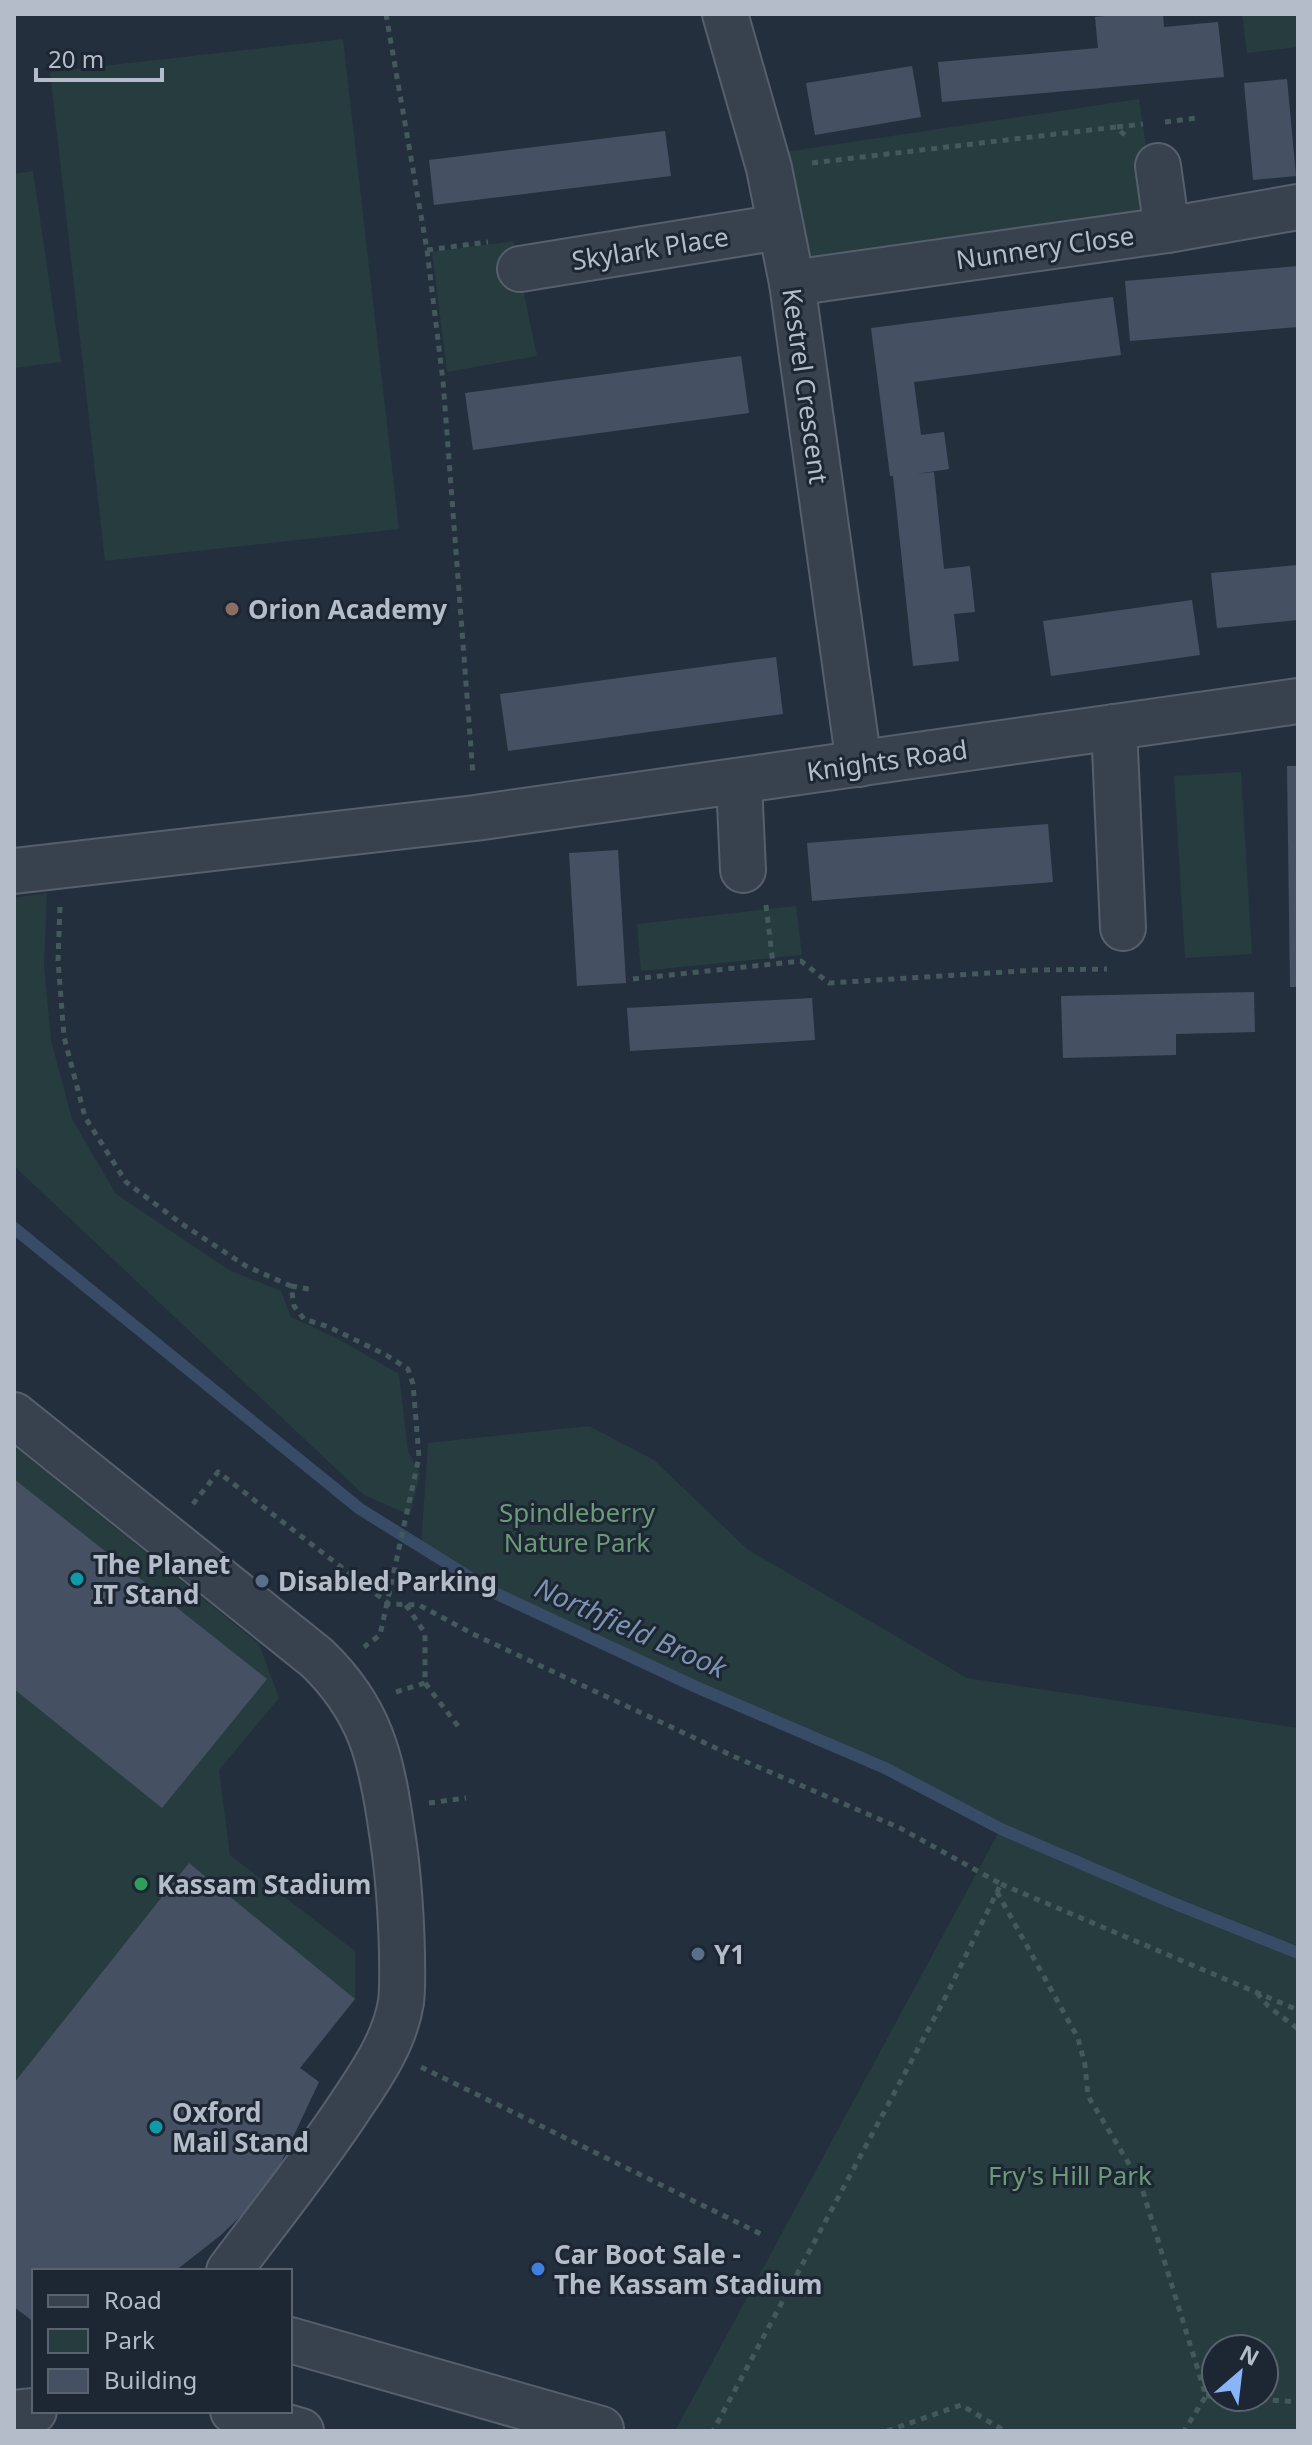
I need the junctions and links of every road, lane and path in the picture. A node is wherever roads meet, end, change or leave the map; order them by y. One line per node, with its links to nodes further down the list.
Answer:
1 (386, 14): 14 (path)
2 (725, 14): 4 (street, Kestrel Crescent)
3 (1158, 166): 4 (path); 7 (street)
4 (769, 168): 6 (street, Kestrel Crescent)
5 (1298, 207): 7 (street, Nunnery Close)
6 (780, 227): 8 (street, Skylark Place); 9 (street, Kestrel Crescent)
7 (1167, 230): 9 (street, Nunnery Close)
8 (520, 269)
9 (792, 283): 12 (street, Kestrel Crescent)
10 (1298, 701): 11 (street, Knights Road)
11 (1114, 727): 12 (street, Knights Road); 18 (street)
12 (859, 764): 13 (street, Knights Road)
13 (739, 782): 14 (street, Knights Road); 16 (street)
14 (475, 818): 15 (street, Knights Road)
15 (59, 866): 17 (street, Knights Road); 22 (path)
16 (743, 870): 19 (path)
17 (14, 871)
18 (1123, 928)
19 (773, 964): 20 (path); 21 (path)
20 (1037, 970)
21 (633, 979)
22 (291, 1286): 23 (path); 26 (path)
23 (314, 1290)
24 (14, 1415): 35 (street)
25 (218, 1472): 26 (path)
26 (389, 1604): 27 (path); 28 (path)
27 (406, 1604): 29 (path); 30 (path)
28 (380, 1635)
29 (458, 1726)
30 (1001, 1884): 31 (path); 32 (path)
31 (997, 1891): 39 (path); 44 (path)
32 (1257, 1992): 33 (path); 34 (path)
33 (1298, 2010)
34 (1298, 2029)
35 (385, 2048): 36 (path); 37 (street)
36 (763, 2235)
37 (231, 2269)
38 (292, 2341): 43 (street)
39 (1200, 2377)
40 (1200, 2406): 47 (path)
41 (240, 2413): 42 (street)
42 (301, 2431)
43 (600, 2431)
44 (713, 2431)
45 (887, 2431): 46 (path)
46 (1005, 2431)
47 (1184, 2431)

